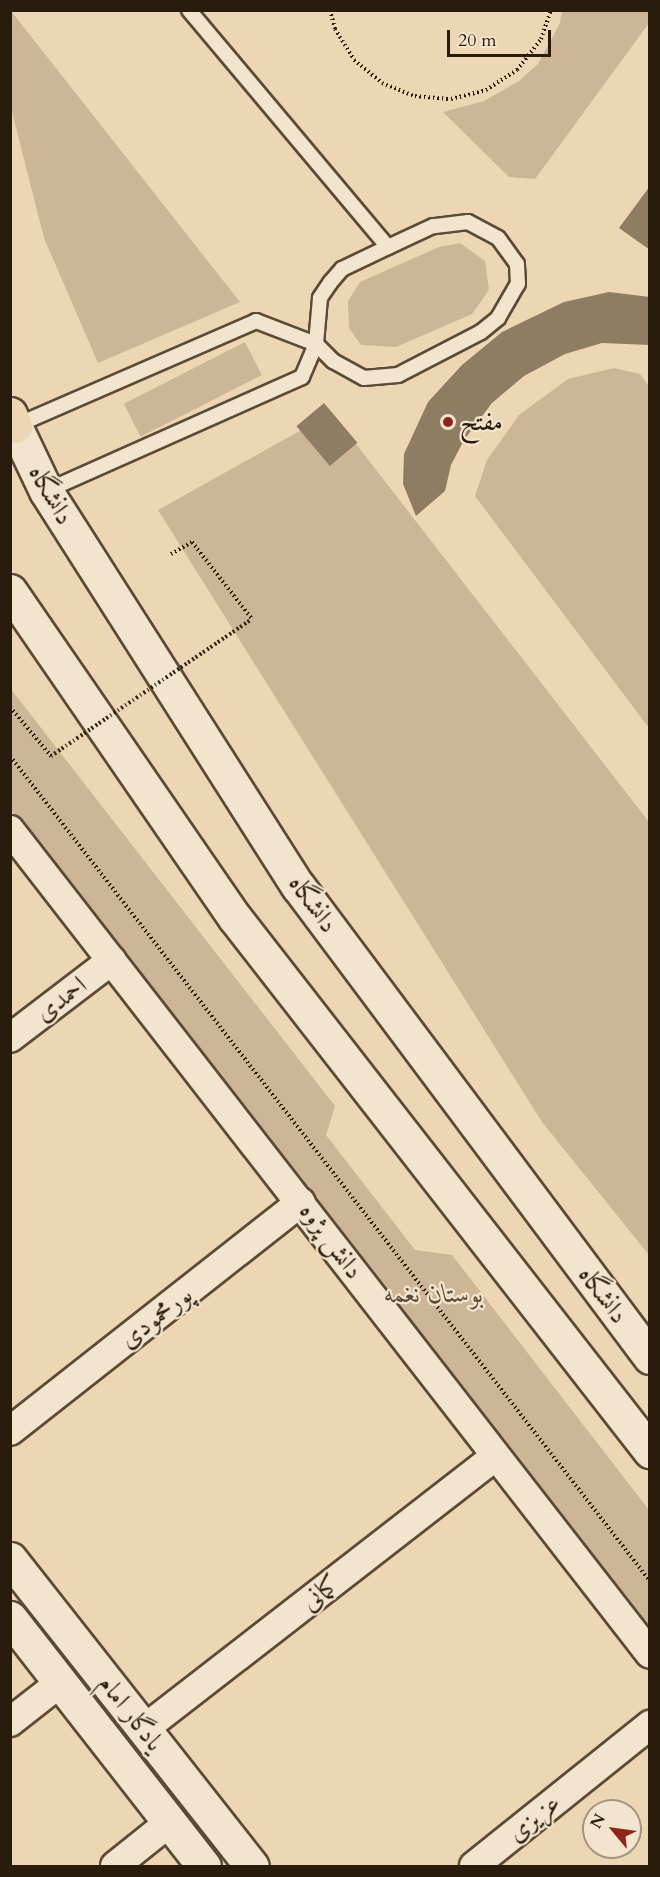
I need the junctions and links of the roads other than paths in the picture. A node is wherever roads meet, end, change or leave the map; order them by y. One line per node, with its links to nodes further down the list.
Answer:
1 (189, 10): 2 (lane)
2 (388, 247): 3 (lane); 3 (lane)
3 (316, 344): 4 (lane); 5 (lane)
4 (13, 420): 5 (main road, دانشگاه)
5 (46, 491): 11 (main road, دانشگاه)
6 (10, 591): 13 (main road)
7 (10, 830): 8 (street, دانش پژوه)
8 (112, 960): 9 (street, احمدی); 10 (street, دانش پژوه)
9 (10, 1038)
10 (301, 1202): 12 (street, پورمحمودی); 14 (street, دانش پژوه)
11 (650, 1358)
12 (10, 1431)
13 (650, 1451)
14 (495, 1457): 17 (street, دانش پژوه); 21 (street, کمانی)
15 (10, 1559): 21 (main road, یادگار امام)
16 (10, 1618): 18 (main road, یادگار امام)
17 (650, 1654)
18 (61, 1682): 19 (street); 22 (main road, یادگار امام)
19 (10, 1722)
20 (650, 1725): 26 (street, عزیزی)
21 (144, 1729): 25 (main road, یادگار امام)
22 (170, 1822): 23 (street); 24 (main road, یادگار امام)
23 (115, 1866)
24 (204, 1866)
25 (252, 1866)
26 (474, 1866)

